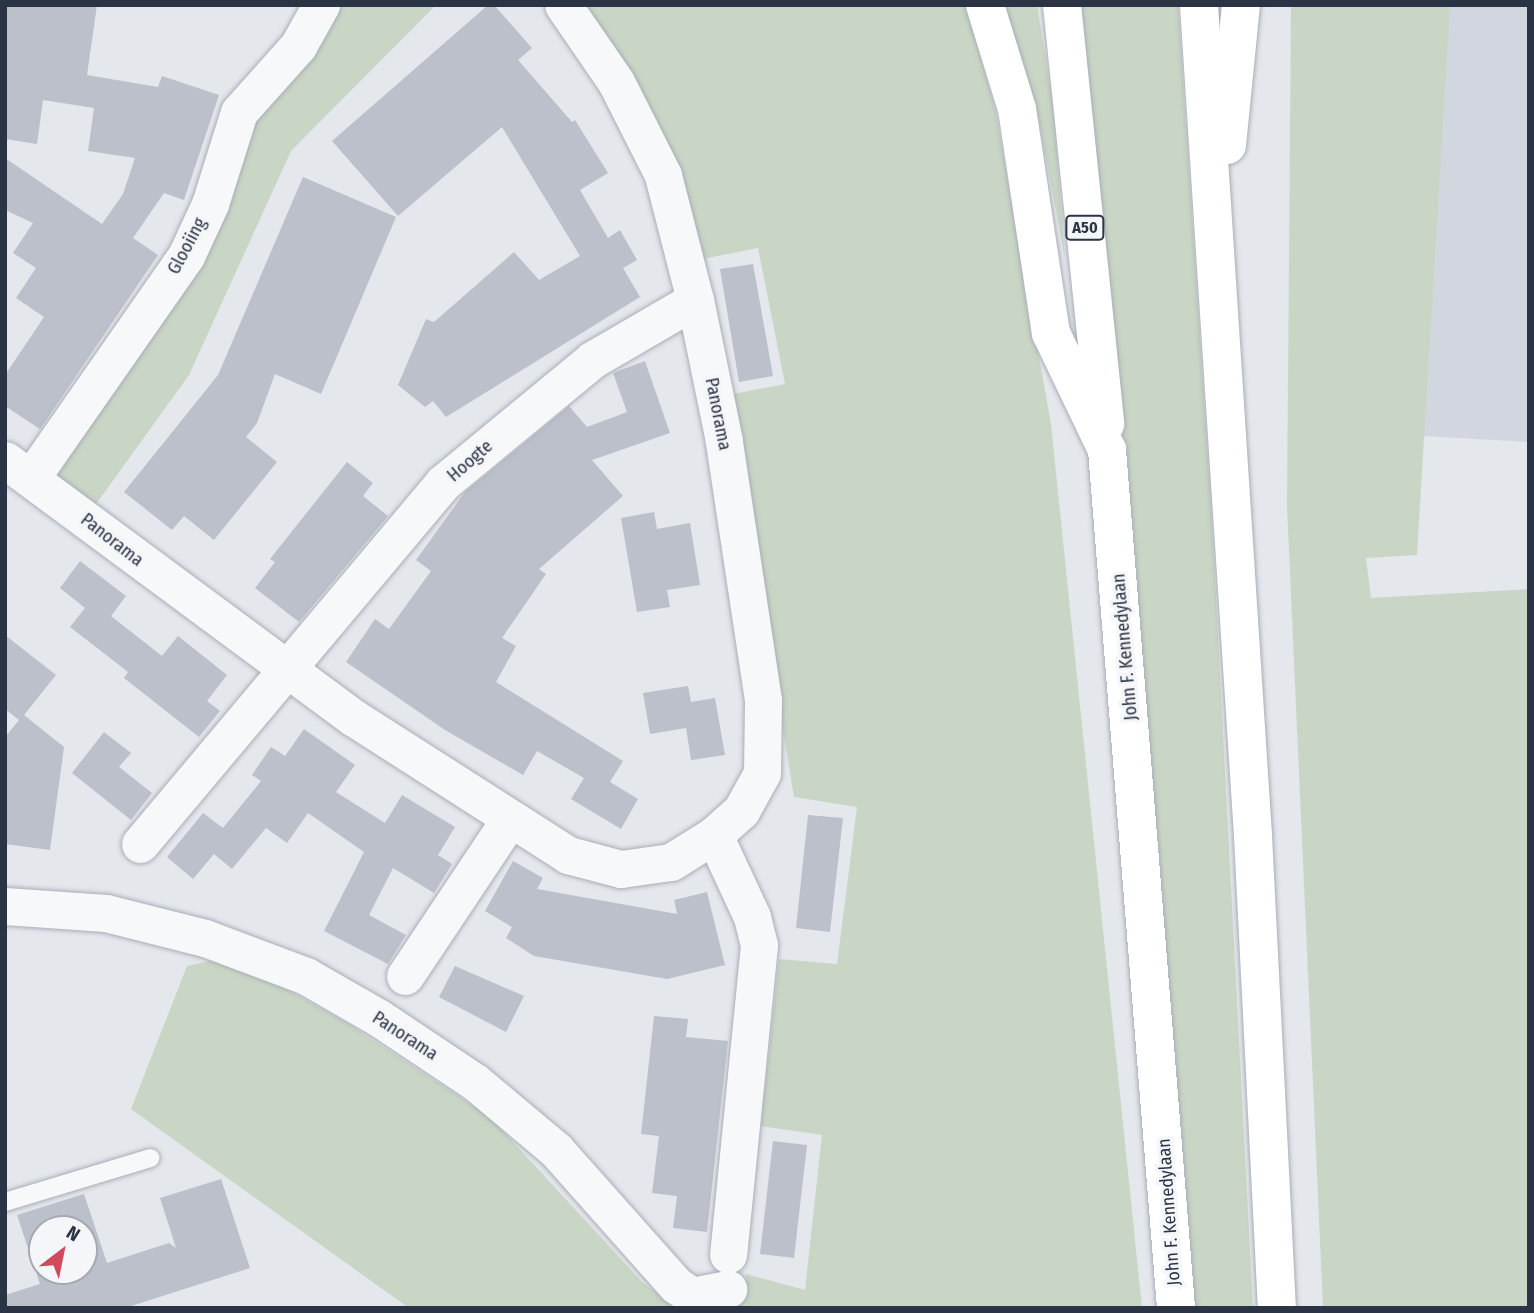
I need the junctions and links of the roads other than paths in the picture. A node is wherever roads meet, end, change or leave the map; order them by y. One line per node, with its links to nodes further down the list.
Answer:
1 (321, 5): 10 (street, Glooiing)
2 (563, 5): 8 (street, Panorama)
3 (985, 5): 9 (highway, John F. Kennedylaan)
4 (1062, 5): 9 (highway, A50)
5 (1199, 5): 7 (highway)
6 (1241, 5): 7 (highway)
7 (1216, 256): 20 (highway)
8 (695, 300): 11 (street, Hoogte); 13 (street, Panorama)
9 (1107, 450): 19 (highway, John F. Kennedylaan)
10 (18, 469): 11 (street, Panorama)
11 (287, 670): 12 (street, Panorama); 14 (street)
12 (509, 820): 13 (street, Panorama); 16 (street)
13 (714, 835): 15 (street, Panorama)
14 (141, 844)
15 (5, 906)
16 (405, 976)
17 (151, 1158): 18 (lane)
18 (5, 1202)
19 (1176, 1308)
20 (1278, 1308)

